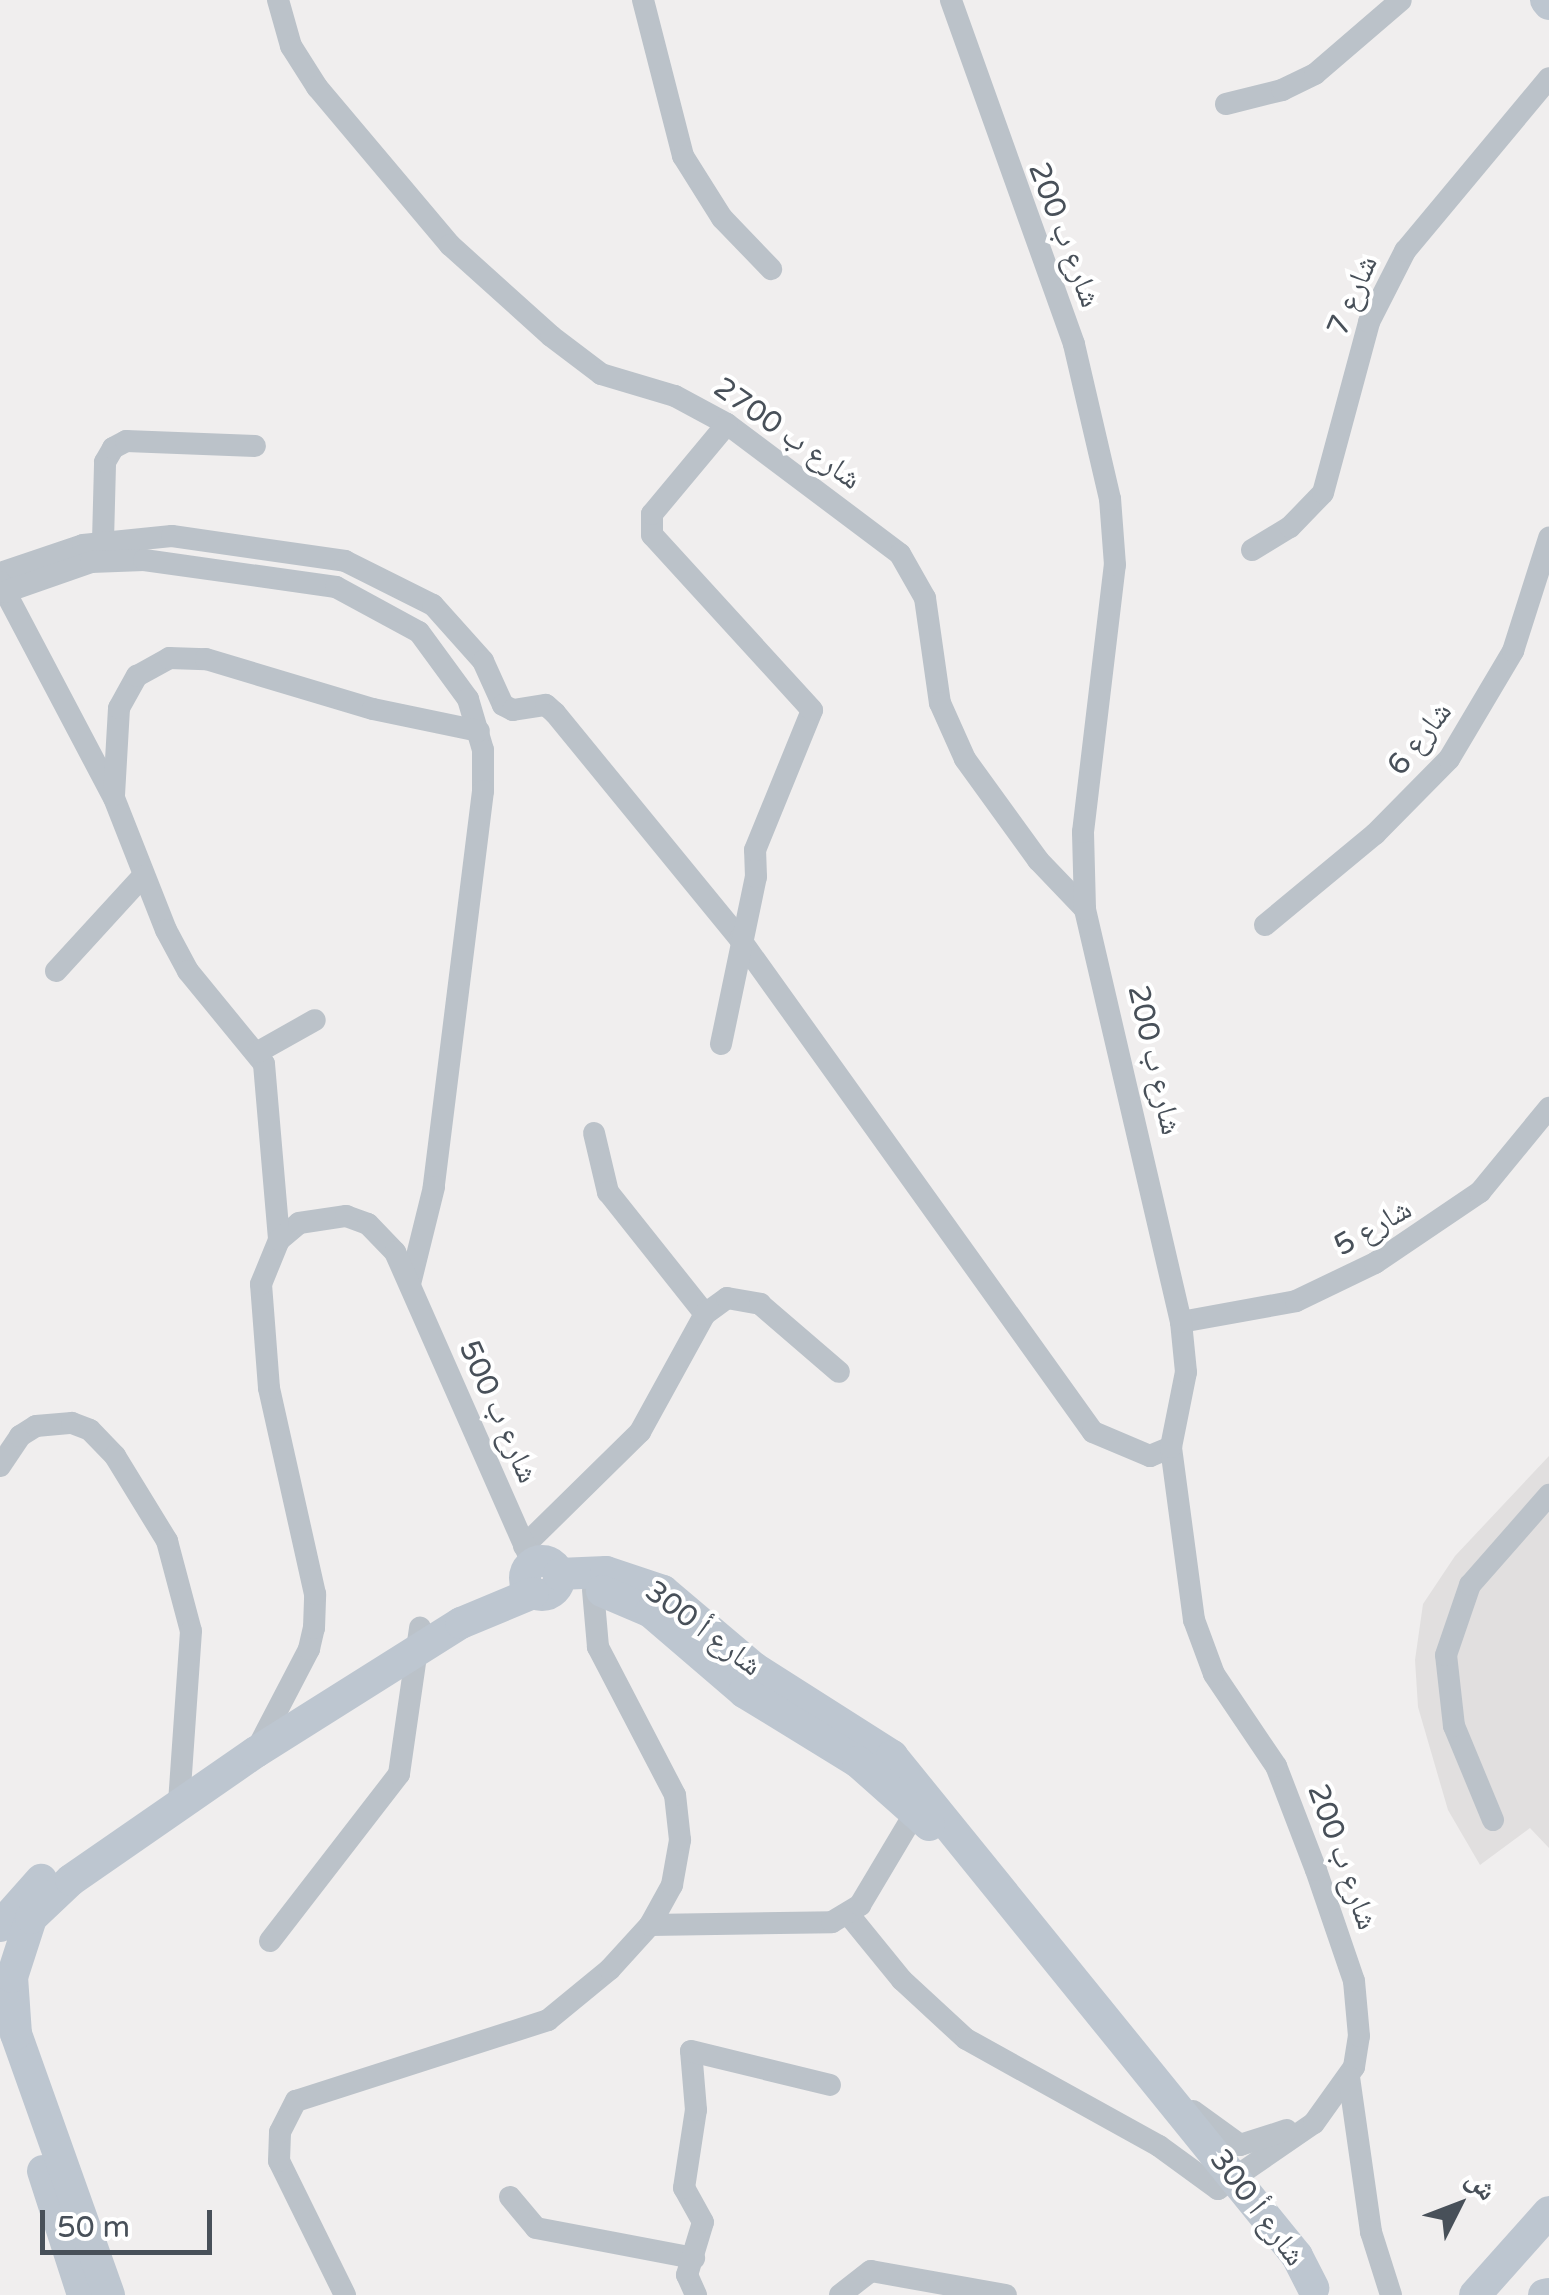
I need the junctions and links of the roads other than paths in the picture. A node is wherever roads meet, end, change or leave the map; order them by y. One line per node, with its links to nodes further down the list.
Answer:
1 (278, 0): 8 (street, شارع ب 2700)
2 (643, 0): 7 (street)
3 (951, 0): 19 (street, شارع ب 200)
4 (1402, 0): 6 (street)
5 (1549, 78): 13 (street, شارع 7)
6 (1226, 104)
7 (770, 270)
8 (727, 424): 19 (street, شارع ب 2700); 21 (street)
9 (255, 446): 12 (street)
10 (158, 536): 12 (street); 14 (street); 21 (street)
11 (1549, 538): 20 (street, شارع 6)
12 (103, 541): 15 (street)
13 (1252, 550)
14 (160, 561): 15 (street); 16 (street)
15 (1, 588): 17 (street)
16 (479, 731): 17 (street); 29 (street)
17 (114, 798): 18 (street)
18 (143, 876): 22 (street); 25 (street)
19 (1085, 910): 31 (street, شارع ب 200)
20 (1265, 925)
21 (740, 940): 24 (street); 33 (street)
22 (56, 971)
23 (315, 1020): 25 (street)
24 (721, 1044)
25 (258, 1052): 28 (street)
26 (1549, 1108): 31 (street, شارع 5)
27 (594, 1132): 30 (street)
28 (279, 1240): 29 (street, شارع ب 500); 40 (street)
29 (410, 1284): 36 (street, شارع ب 500)
30 (704, 1314): 32 (street); 36 (street)
31 (1182, 1322): 33 (street, شارع ب 200)
32 (840, 1372)
33 (1171, 1448): 50 (street, شارع ب 200)
34 (0, 1466): 42 (street)
35 (1549, 1495): 44 (street)
36 (538, 1572): 37 (street, شارع أ 300); 38 (street, شارع أ 300); 39 (street, شارع أ 300)
37 (594, 1590): 38 (street, شارع أ 300); 46 (street)
38 (676, 1617): 43 (street, شارع أ 300)
39 (419, 1638): 40 (street, شارع أ 300); 41 (street, شارع أ 300); 48 (street)
40 (272, 1720): 41 (street); 42 (street, شارع أ 300)
41 (256, 1752): 42 (street, شارع أ 300)
42 (179, 1793): 47 (street, شارع أ 300); 53 (street, شارع أ 300)
43 (922, 1803): 45 (street); 52 (street, شارع أ 300); 55 (street, شارع أ 300)
44 (1494, 1820)
45 (850, 1915): 46 (street); 55 (street)
46 (650, 1925): 62 (street)
47 (0, 1926)
48 (270, 1941)
49 (0, 2054): 53 (street, شارع أ 300)
50 (1349, 2078): 54 (street, شارع ب 200); 66 (street)
51 (830, 2085): 58 (street)
52 (1162, 2087): 54 (street); 55 (street, شارع أ 300)
53 (24, 2089): 60 (street, شارع أ 300); 61 (street, شارع أ 300)
54 (1327, 2112): 55 (street, شارع ب 200)
55 (1227, 2184): 59 (street, شارع أ 300)
56 (510, 2197): 58 (street)
57 (1549, 2212): 67 (street)
58 (694, 2258): 63 (street)
59 (1316, 2291)
60 (83, 2295)
61 (108, 2295)
62 (345, 2295)
63 (696, 2295)
64 (840, 2295): 65 (street)
65 (1006, 2295)
66 (1391, 2295)
67 (1474, 2295)

